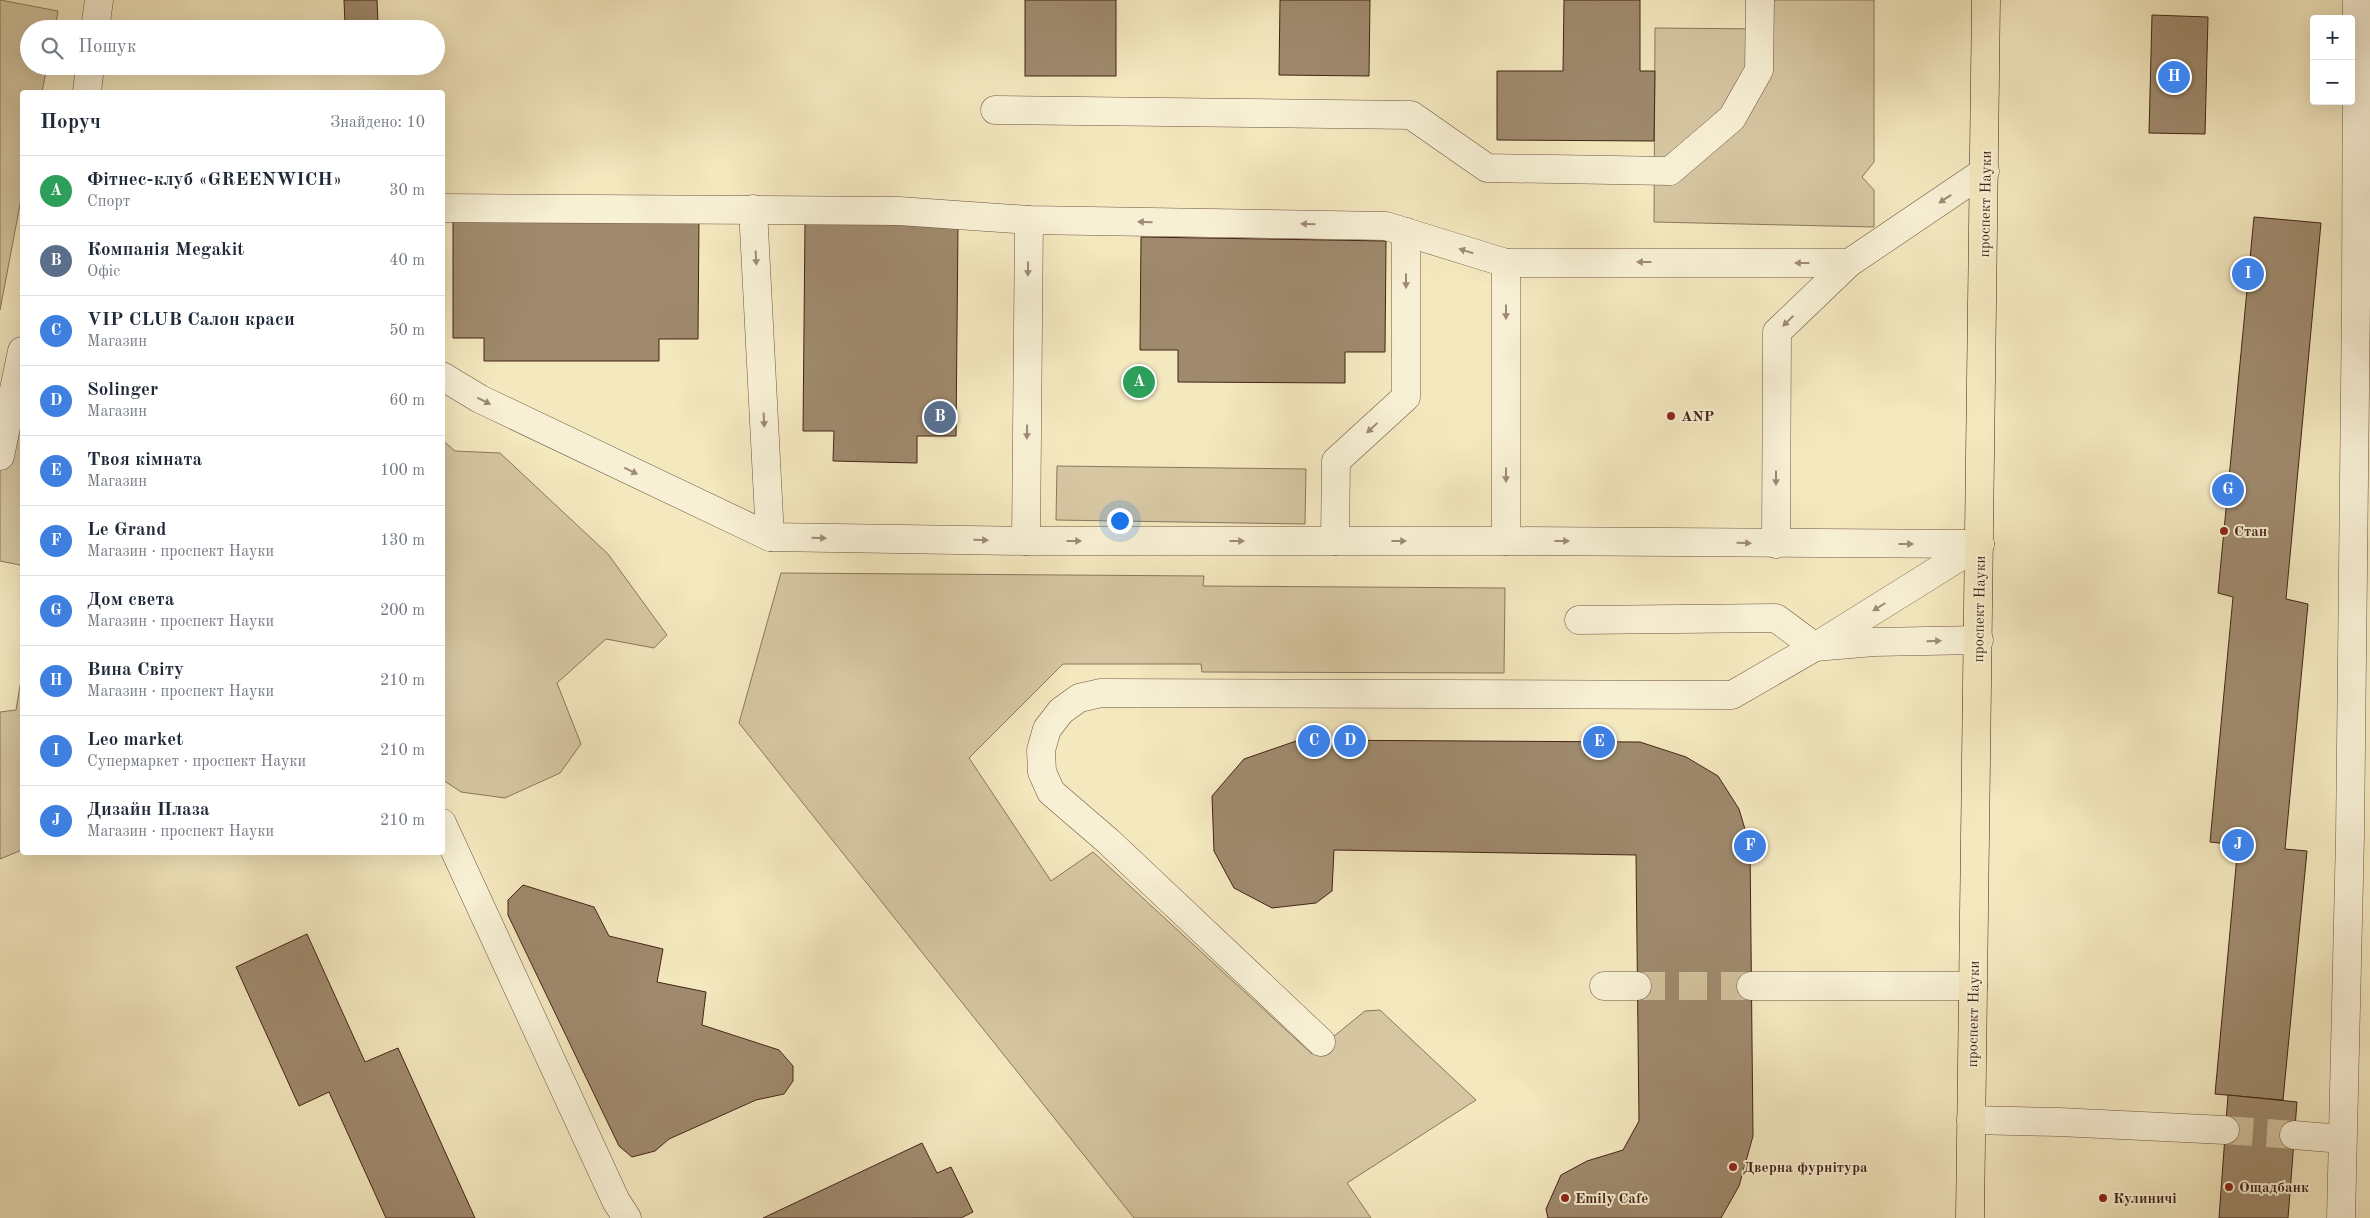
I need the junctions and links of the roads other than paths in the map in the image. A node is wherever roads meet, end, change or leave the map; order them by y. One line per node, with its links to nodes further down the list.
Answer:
1 (99, 0): 5 (street)
2 (1760, 0): 8 (street)
3 (1986, 0): 9 (main road, проспект Науки)
4 (2357, 0): 30 (street)
5 (96, 20)
6 (89, 75): 7 (street)
7 (87, 90)
8 (995, 110)
9 (1985, 172): 14 (street, one-way to 14); 24 (main road, проспект Науки)
10 (445, 208): 11 (street)
11 (764, 210): 12 (street); 19 (street, one-way to 19)
12 (1029, 220): 13 (street, one-way to 12); 20 (street, one-way to 20)
13 (1406, 232): 15 (street, one-way to 13); 21 (street, one-way to 21)
14 (1849, 263): 15 (street, one-way to 15); 23 (street, one-way to 23)
15 (1506, 264): 22 (street, one-way to 22)
16 (20, 361): 18 (street)
17 (445, 378): 19 (street, one-way to 19)
18 (0, 456)
19 (770, 538): 20 (street, one-way to 20)
20 (1026, 541): 21 (street, one-way to 21)
21 (1335, 541): 22 (street, one-way to 22)
22 (1506, 541): 23 (street, one-way to 23)
23 (1776, 544): 24 (street, one-way to 24)
24 (1980, 544): 26 (main road, проспект Науки); 27 (street, one-way to 27)
25 (1579, 620): 27 (street)
26 (1979, 640): 27 (street, one-way to 26); 34 (main road, проспект Науки)
27 (1815, 647): 35 (street)
28 (2370, 817): 30 (street)
29 (445, 830): 40 (street)
30 (2350, 836): 39 (street)
31 (1604, 986): 32 (street)
32 (1637, 986)
33 (1751, 986): 34 (street)
34 (1973, 986): 36 (main road, проспект Науки)
35 (1322, 1042)
36 (1971, 1120): 37 (street); 41 (main road, проспект Науки)
37 (2225, 1130)
38 (2294, 1135): 39 (street)
39 (2342, 1139): 42 (street)
40 (627, 1218)
41 (1970, 1218)
42 (2340, 1218)

